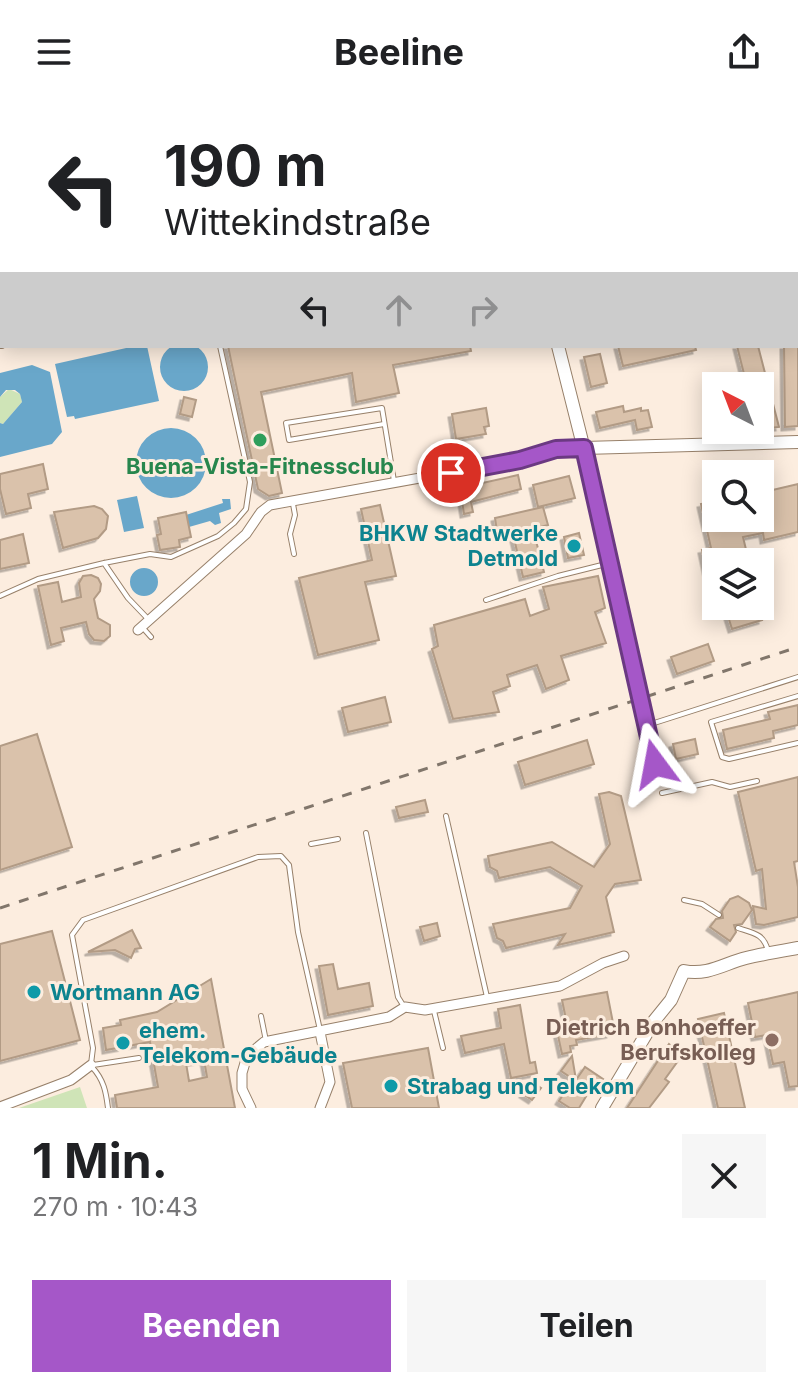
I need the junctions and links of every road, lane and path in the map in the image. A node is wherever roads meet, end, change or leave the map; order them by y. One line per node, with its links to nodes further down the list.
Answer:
1 (220, 348): 9 (lane)
2 (559, 348): 5 (street)
3 (384, 424): 3 (lane); 6 (lane)
4 (798, 442): 5 (street)
5 (584, 448): 6 (street); 10 (street)
6 (394, 484): 7 (street)
7 (292, 501): 8 (lane); 13 (street)
8 (294, 554)
9 (104, 563): 11 (lane); 13 (lane)
10 (610, 563): 12 (lane); 17 (street)
11 (0, 596)
12 (486, 600)
13 (143, 625): 14 (lane)
14 (151, 637)
15 (798, 677): 17 (lane)
16 (798, 696): 18 (lane)
17 (646, 726): 19 (street)
18 (798, 743)
19 (655, 764)
20 (757, 781): 21 (lane)
21 (662, 793)
22 (446, 816): 32 (lane)
23 (366, 833): 33 (lane)
24 (338, 839): 25 (lane)
25 (311, 844)
26 (684, 900): 27 (lane)
27 (719, 915)
28 (738, 928): 30 (lane)
29 (798, 948): 30 (street)
30 (768, 954): 45 (street)
31 (624, 956): 32 (street)
32 (488, 1000): 34 (street)
33 (405, 1007): 34 (street); 36 (street)
34 (433, 1009): 38 (lane)
35 (261, 1016): 37 (lane)
36 (320, 1032): 37 (street); 40 (lane); 44 (street)
37 (266, 1042): 43 (street)
38 (443, 1048)
39 (139, 1058): 40 (lane)
40 (91, 1065): 41 (street); 42 (lane)
41 (0, 1107)
42 (108, 1108)
43 (251, 1108)
44 (320, 1108)
45 (602, 1108)

